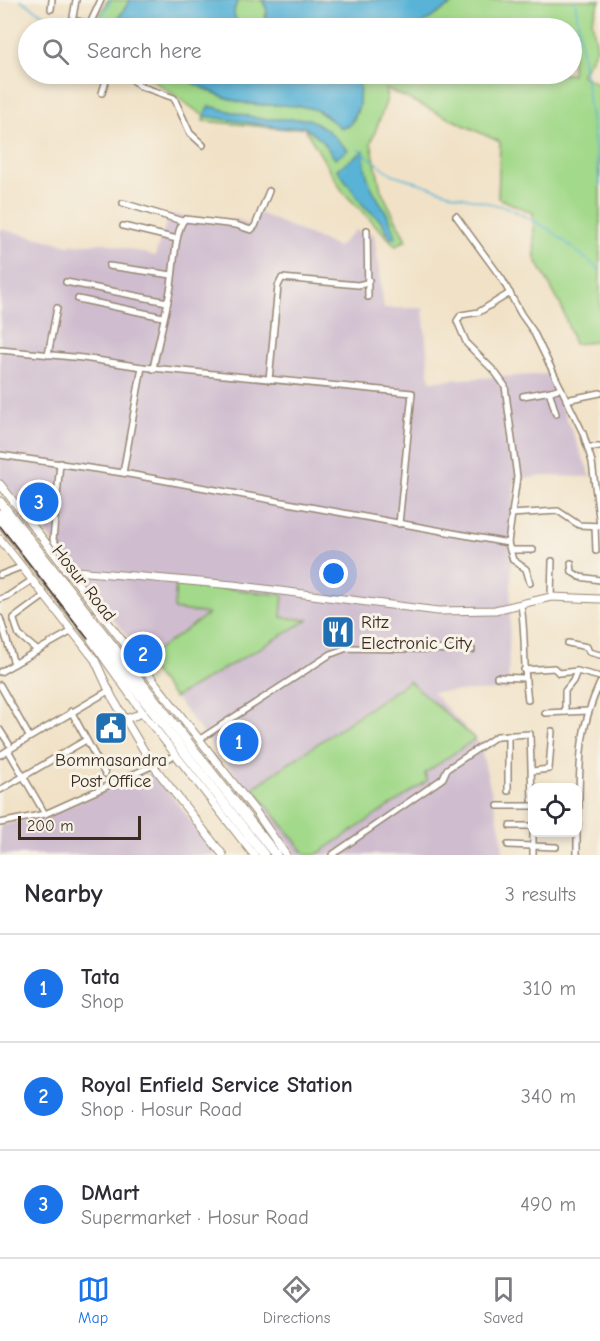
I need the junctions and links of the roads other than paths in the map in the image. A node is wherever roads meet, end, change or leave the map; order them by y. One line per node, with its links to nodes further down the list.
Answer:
1 (52, 0): 4 (street)
2 (76, 0): 5 (street)
3 (101, 0): 6 (street)
4 (51, 9)
5 (73, 18)
6 (93, 18)
7 (105, 84): 9 (street)
8 (138, 84): 10 (street)
9 (102, 93)
10 (203, 145)
11 (269, 191): 14 (street)
12 (123, 203): 14 (street)
13 (456, 216): 22 (street)
14 (182, 221): 17 (street)
15 (123, 226): 17 (street)
16 (367, 230): 20 (street)
17 (177, 239): 19 (street)
18 (109, 266): 19 (street)
19 (172, 275): 25 (street)
20 (369, 280): 23 (street); 32 (street)
21 (66, 282): 25 (street)
22 (510, 293): 33 (street); 49 (street)
23 (368, 297)
24 (78, 299): 27 (street)
25 (167, 302): 27 (street)
26 (57, 308): 29 (street)
27 (164, 317): 31 (street)
28 (0, 350): 29 (street)
29 (48, 355): 30 (street)
30 (142, 368): 31 (street); 45 (street)
31 (153, 369): 32 (street)
32 (270, 380): 51 (street)
33 (561, 388): 34 (street); 37 (street)
34 (551, 392): 36 (street); 38 (street)
35 (600, 393): 37 (street)
36 (523, 396)
37 (566, 400): 39 (street)
38 (556, 414)
39 (588, 447): 40 (street); 43 (street)
40 (600, 447)
41 (0, 455): 44 (street)
42 (600, 461): 43 (street)
43 (592, 462): 52 (street)
44 (60, 463): 45 (street); 61 (street)
45 (123, 473): 51 (street)
46 (0, 484): 61 (street)
47 (0, 502): 66 (highway, Hosur Road)
48 (0, 514): 66 (highway, Hosur Road)
49 (511, 514): 52 (street); 54 (street)
50 (0, 522): 78 (street)
51 (399, 524): 54 (street)
52 (595, 526): 57 (street)
53 (0, 539): 60 (street)
54 (508, 543): 55 (street)
55 (510, 550): 56 (street); 65 (street)
56 (533, 550)
57 (596, 551)
58 (552, 561): 68 (street)
59 (571, 564): 64 (street)
60 (21, 567): 62 (street); 63 (street)
61 (68, 570): 71 (street); 102 (street)
62 (0, 575)
63 (32, 580): 67 (street); 69 (street)
64 (600, 580)
65 (530, 583)
66 (61, 587): 114 (highway, Hosur Road); 129 (highway, Hosur Road)
67 (44, 596): 73 (street); 76 (street)
68 (551, 597): 70 (street); 71 (street)
69 (0, 599)
70 (600, 599)
71 (521, 606): 80 (street)
72 (0, 618): 79 (street)
73 (72, 631): 76 (street); 78 (street)
74 (568, 643): 77 (street)
75 (472, 650): 102 (street)
76 (38, 651): 79 (street)
77 (600, 655)
78 (98, 658): 86 (street); 89 (street)
79 (14, 664): 82 (street)
80 (524, 670): 81 (street); 85 (street)
81 (577, 671): 83 (street); 92 (street)
82 (0, 672)
83 (600, 677)
84 (497, 678): 85 (street)
85 (524, 678): 90 (street)
86 (120, 681): 89 (street); 95 (street)
87 (600, 684): 93 (street)
88 (0, 685): 100 (street)
89 (110, 690): 91 (street); 96 (street)
90 (528, 700)
91 (71, 711): 100 (street); 101 (street)
92 (565, 711): 93 (street); 94 (street)
93 (589, 711): 112 (street)
94 (545, 712)
95 (143, 713): 96 (street); 104 (street)
96 (125, 718): 106 (street)
97 (0, 730): 103 (street)
98 (552, 731): 107 (street)
99 (508, 735): 107 (street); 115 (street); 132 (street)
100 (29, 736): 103 (street)
101 (86, 740): 108 (street); 109 (street)
102 (200, 740): 110 (street)
103 (9, 747): 105 (street); 109 (street)
104 (176, 754): 106 (street); 128 (street)
105 (0, 755)
106 (152, 764): 118 (street); 127 (street)
107 (532, 771): 111 (street)
108 (105, 774)
109 (23, 776): 113 (street); 118 (street)
110 (231, 780): 114 (highway); 131 (street)
111 (532, 783)
112 (579, 783)
113 (0, 790)
114 (225, 790): 130 (highway, Hosur Road)
115 (508, 791)
116 (498, 806): 117 (street)
117 (528, 806)
118 (45, 814): 119 (street)
119 (0, 823)
120 (510, 826): 121 (street)
121 (528, 826)
122 (533, 837): 125 (street)
123 (577, 837): 134 (street)
124 (508, 845): 125 (street)
125 (533, 846): 126 (street); 133 (street)
126 (556, 847)
127 (223, 855)
128 (254, 855)
129 (264, 855)
130 (276, 855)
131 (286, 855)
132 (332, 855)
133 (533, 855)
134 (577, 855)

